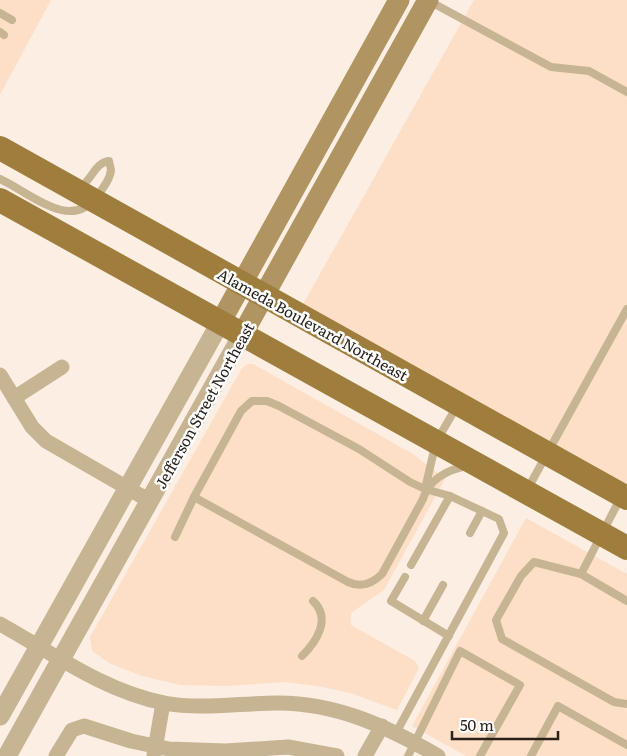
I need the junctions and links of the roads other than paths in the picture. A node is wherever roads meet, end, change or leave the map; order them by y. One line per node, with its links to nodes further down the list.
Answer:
1 (399, 0): 11 (main road, Jefferson Street Northeast)
2 (428, 0): 5 (lane); 12 (main road, Jefferson Street Northeast)
3 (0, 13): 4 (lane)
4 (12, 20)
5 (627, 92)
6 (0, 148): 8 (main road, Alameda Boulevard Northeast)
7 (0, 179): 10 (lane)
8 (73, 189): 10 (main road, Alameda Boulevard Northeast); 10 (lane)
9 (0, 200): 14 (main road)
10 (94, 201): 11 (main road, Alameda Boulevard Northeast)
11 (241, 285): 12 (main road, Alameda Boulevard Northeast); 14 (main road, Jefferson Street Northeast)
12 (264, 298): 15 (main road, Jefferson Street Northeast); 19 (main road, Alameda Boulevard Northeast)
13 (627, 308): 21 (lane)
14 (220, 323): 15 (main road); 23 (street, Jefferson Street Northeast)
15 (242, 335): 20 (main road); 29 (street, Jefferson Street Northeast)
16 (62, 367): 18 (street)
17 (0, 375): 18 (street)
18 (14, 398): 23 (street)
19 (458, 404): 20 (lane); 21 (main road, Alameda Boulevard Northeast)
20 (436, 442): 22 (main road); 24 (lane)
21 (548, 454): 25 (lane); 28 (main road, Alameda Boulevard Northeast)
22 (476, 464): 24 (lane); 25 (main road)
23 (127, 488): 29 (street); 44 (street, Jefferson Street Northeast)
24 (425, 489): 26 (lane); 27 (lane); 27 (lane)
25 (526, 492): 32 (main road)
26 (450, 496): 30 (lane); 35 (lane)
27 (194, 497): 33 (lane)
28 (624, 497): 32 (lane)
29 (150, 501): 46 (street, Jefferson Street Northeast)
30 (482, 511): 31 (lane); 43 (lane)
31 (470, 533)
32 (602, 534): 34 (main road); 36 (lane)
33 (175, 537)
34 (627, 548)
35 (411, 565)
36 (581, 574): 40 (lane); 48 (lane)
37 (404, 577): 41 (lane)
38 (443, 585): 41 (lane)
39 (313, 601): 45 (lane)
40 (627, 601)
41 (424, 621): 43 (lane)
42 (0, 624): 44 (street)
43 (449, 636): 51 (lane)
44 (39, 646): 46 (street); 49 (street, Jefferson Street Northeast)
45 (302, 656)
46 (61, 659): 47 (street); 55 (street, Jefferson Street Northeast)
47 (164, 702): 50 (street); 54 (street)
48 (627, 704)
49 (0, 716)
50 (382, 726): 51 (street); 58 (street)
51 (396, 734): 53 (street)
52 (627, 745): 61 (lane)
53 (412, 749): 59 (street); 60 (lane)
54 (155, 751): 56 (street); 57 (street)
55 (7, 756)
56 (56, 756)
57 (337, 756)
58 (365, 756)
59 (438, 756)
60 (480, 756)
61 (531, 756)

